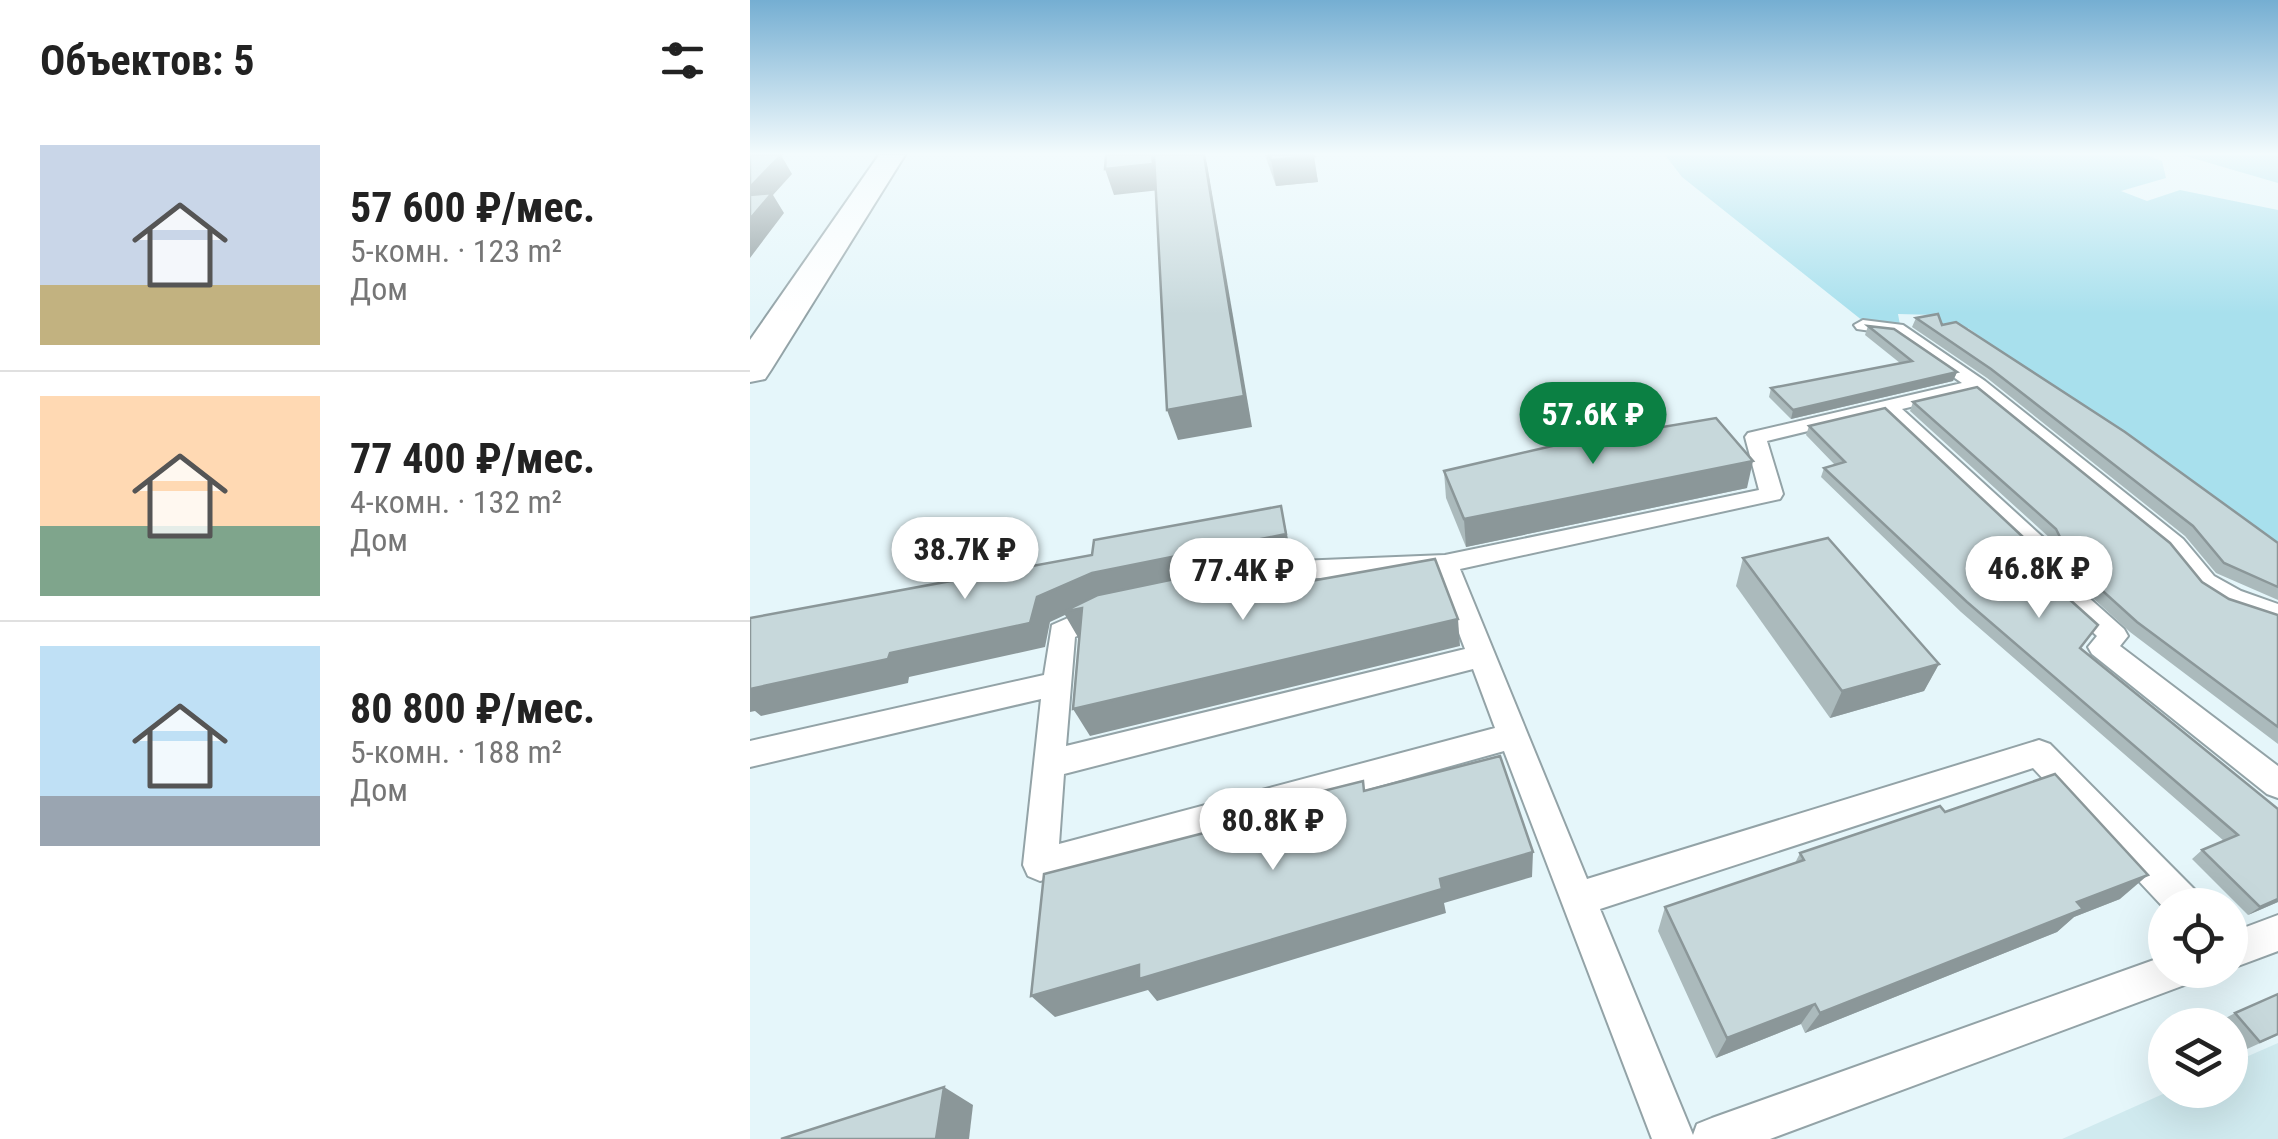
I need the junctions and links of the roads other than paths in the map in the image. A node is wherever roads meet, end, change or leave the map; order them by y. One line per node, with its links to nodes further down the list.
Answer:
1 (857, 208): 3 (main road)
2 (1863, 325): 4 (lane)
3 (750, 370)
4 (1978, 384): 5 (lane); 9 (lane)
5 (1886, 406): 6 (lane); 15 (lane)
6 (1445, 564): 7 (lane); 10 (lane)
7 (1240, 582)
8 (1124, 607): 11 (lane)
9 (2278, 614)
10 (1481, 656): 12 (lane); 14 (lane)
11 (1056, 684): 13 (lane); 14 (lane)
12 (1513, 736): 14 (lane); 17 (lane)
13 (750, 754)
14 (1049, 764)
15 (2278, 784)
16 (2169, 888): 17 (lane)
17 (1577, 900): 21 (lane)
18 (2278, 934): 19 (lane)
19 (2248, 945)
20 (2148, 981): 22 (lane)
21 (1672, 1139)
22 (1712, 1139)

